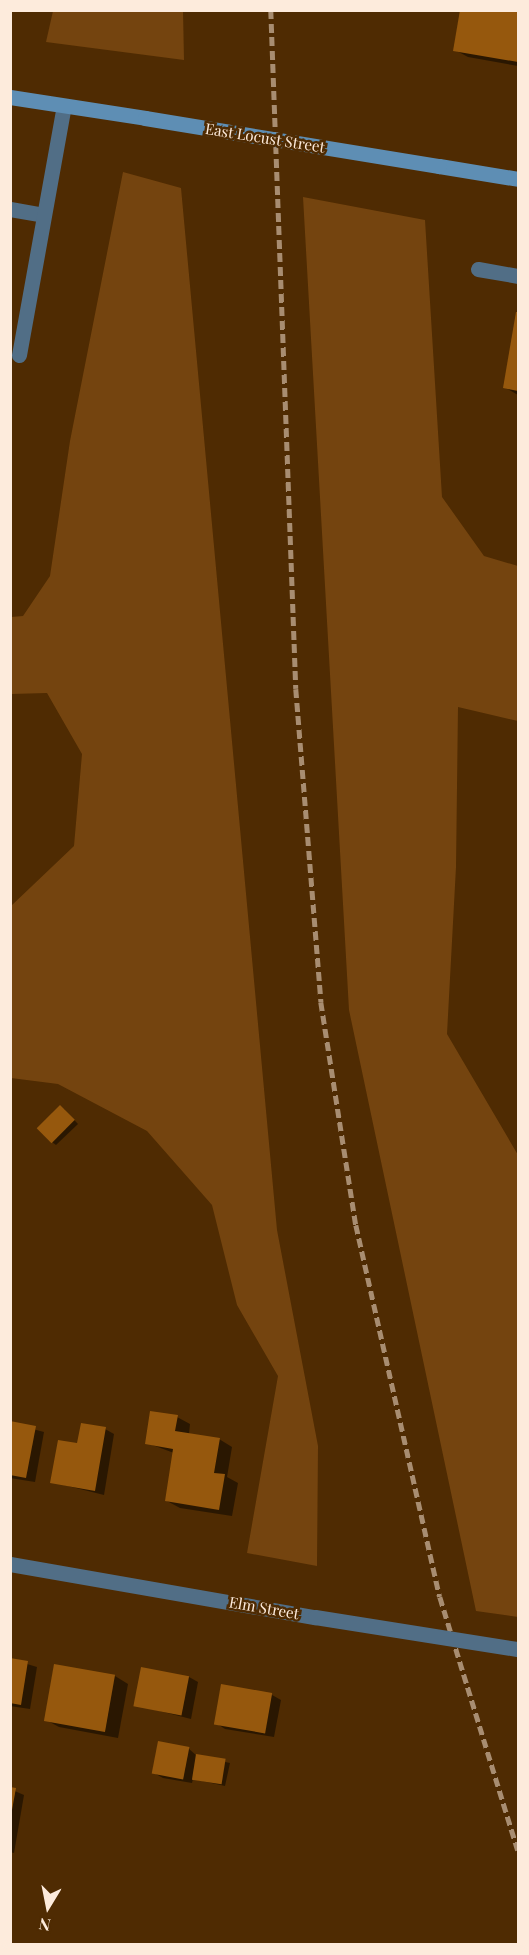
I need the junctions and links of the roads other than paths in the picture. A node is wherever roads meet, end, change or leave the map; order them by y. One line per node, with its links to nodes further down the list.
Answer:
1 (10, 97): 2 (main road, East Locust Street)
2 (64, 106): 3 (main road, East Locust Street, bridge); 5 (street)
3 (519, 179)
4 (10, 209): 5 (street)
5 (43, 215): 8 (street)
6 (478, 269): 7 (street)
7 (519, 276)
8 (19, 355)
9 (10, 1564): 10 (street, Elm Street, bridge)
10 (519, 1649)

